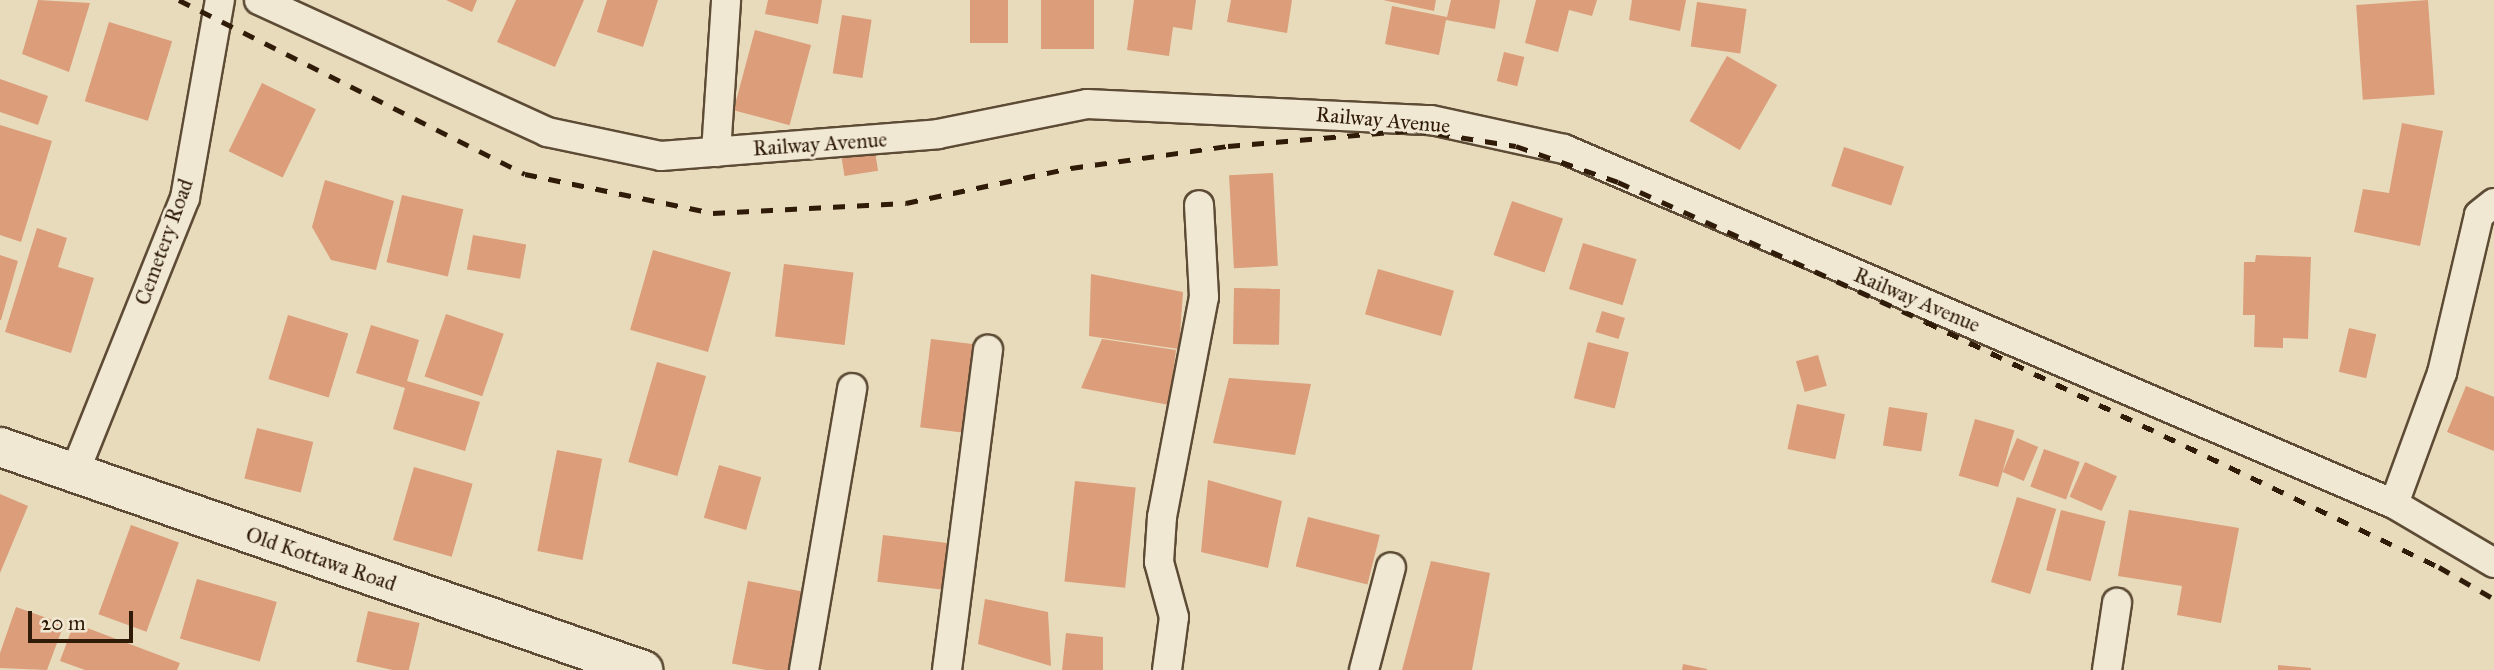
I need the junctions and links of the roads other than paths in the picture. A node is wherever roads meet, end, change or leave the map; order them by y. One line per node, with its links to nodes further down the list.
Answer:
1 (220, 0): 10 (street, Cemetery Road)
2 (259, 0): 4 (street, Railway Avenue)
3 (726, 0): 4 (street)
4 (716, 152): 11 (street, Railway Avenue)
5 (2494, 204): 11 (street)
6 (1199, 205): 18 (street)
7 (988, 350): 17 (street)
8 (852, 388): 16 (street)
9 (0, 447): 10 (street, Old Kottawa Road)
10 (74, 474): 15 (street, Old Kottawa Road)
11 (2395, 504): 12 (street, Railway Avenue)
12 (2494, 563)
13 (1391, 567): 19 (street)
14 (2117, 603): 20 (street)
15 (643, 670)
16 (804, 670)
17 (947, 670)
18 (1167, 670)
19 (1364, 670)
20 (2108, 670)

